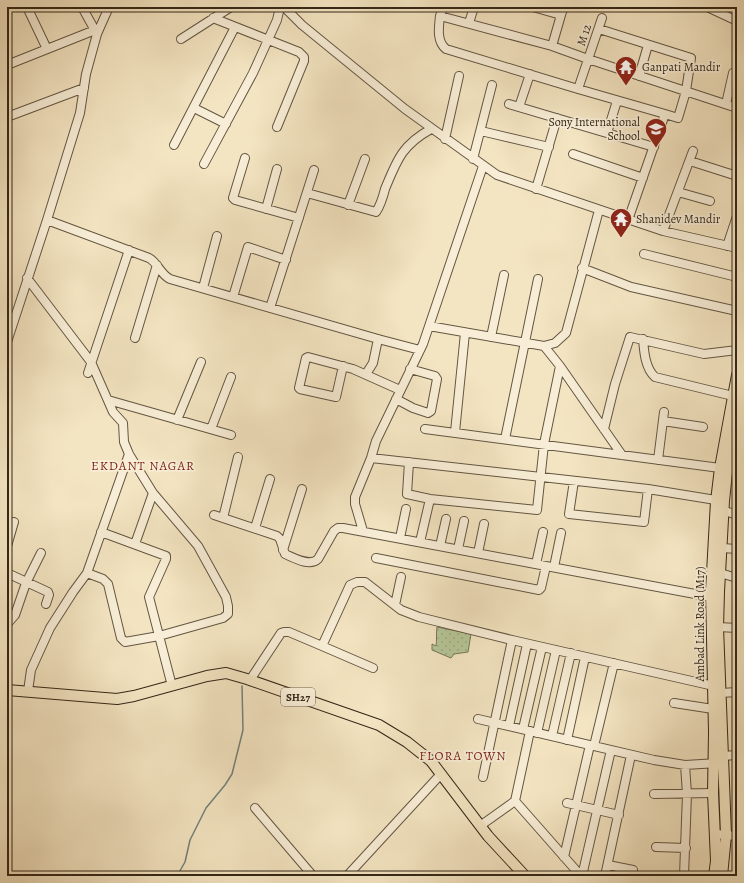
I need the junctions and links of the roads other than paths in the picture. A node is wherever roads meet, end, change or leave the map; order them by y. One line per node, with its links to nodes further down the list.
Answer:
1 (27, 7): 25 (street)
2 (82, 7): 20 (street)
3 (109, 7): 20 (street)
4 (231, 7): 14 (street)
5 (280, 7): 22 (street)
6 (284, 7): 47 (street)
7 (442, 7): 12 (street)
8 (474, 7): 17 (street)
9 (533, 7): 13 (street)
10 (564, 7): 13 (street)
11 (707, 7): 16 (street)
12 (440, 16): 17 (street); 29 (street)
13 (560, 17): 24 (street)
14 (213, 18): 18 (street); 21 (street)
15 (602, 18): 19 (street, M 12)
16 (737, 20)
17 (469, 23): 24 (street)
18 (235, 27): 22 (street); 40 (street)
19 (599, 29): 23 (street); 26 (street, M 12)
20 (96, 32): 25 (street); 33 (street)
21 (181, 39)
22 (268, 40): 45 (street); 46 (street)
23 (648, 45): 31 (street); 35 (street)
24 (552, 46): 26 (street)
25 (47, 49): 27 (street)
26 (588, 59): 31 (street); 34 (street, M 12)
27 (7, 65)
28 (733, 73): 38 (street)
29 (530, 74): 34 (street); 39 (street)
30 (459, 76): 50 (street)
31 (639, 76): 35 (street)
32 (492, 85): 48 (street)
33 (84, 88): 43 (street); 75 (street)
34 (578, 89): 36 (street)
35 (686, 91): 38 (street); 42 (street)
36 (617, 100): 42 (street); 49 (street)
37 (509, 104): 39 (street)
38 (726, 104): 41 (street)
39 (519, 107): 44 (street)
40 (194, 108): 45 (street); 51 (street)
41 (737, 108)
42 (665, 114): 53 (street)
43 (7, 117)
44 (557, 118): 49 (street); 52 (street)
45 (226, 124): 60 (street)
46 (277, 127)
47 (431, 129): 50 (street); 70 (street)
48 (481, 131): 52 (street); 58 (street)
49 (607, 133): 53 (street)
50 (444, 139): 58 (street)
51 (174, 145)
52 (548, 147): 66 (street)
53 (654, 147): 65 (street)
54 (693, 152): 59 (street)
55 (573, 154): 65 (street)
56 (245, 158): 71 (street)
57 (365, 159): 70 (street)
58 (473, 159): 61 (street)
59 (690, 161): 64 (street); 67 (street)
60 (204, 164)
61 (483, 166): 66 (street); 94 (street)
62 (277, 169): 71 (street)
63 (314, 170): 68 (street)
64 (737, 176)
65 (643, 178): 76 (street)
66 (536, 189): 72 (street)
67 (678, 192): 69 (street); 77 (street)
68 (307, 193): 70 (street); 74 (street)
69 (710, 201)
70 (348, 205)
71 (266, 209): 74 (street)
72 (599, 210): 76 (street); 85 (street)
73 (737, 216): 79 (street)
74 (299, 218): 83 (street)
75 (47, 220): 81 (street); 88 (street)
76 (628, 220): 77 (street)
77 (663, 231): 79 (street)
78 (217, 236): 90 (street)
79 (727, 246): 80 (street)
80 (737, 248)
81 (129, 250): 84 (street); 105 (street)
82 (644, 254): 87 (street)
83 (286, 260): 91 (street); 92 (street)
84 (157, 265): 90 (street); 97 (street)
85 (582, 268): 93 (street); 102 (street)
86 (504, 275): 96 (street)
87 (737, 277)
88 (27, 278): 100 (street); 105 (street)
89 (538, 279): 101 (street)
90 (203, 288): 91 (street)
91 (233, 297): 92 (street)
92 (270, 308): 98 (street)
93 (737, 311)
94 (429, 326): 95 (street); 103 (street)
95 (466, 333): 96 (street); 124 (street)
96 (491, 337): 101 (street)
97 (135, 338)
98 (378, 339): 103 (street); 111 (street)
99 (643, 339): 104 (street); 115 (street); 123 (street)
100 (7, 342)
101 (525, 343): 102 (street); 126 (street)
102 (544, 346): 108 (street)
103 (420, 350): 109 (street)
104 (737, 350)
105 (91, 362): 110 (street); 117 (street)
106 (201, 362): 119 (street)
107 (343, 366): 107 (street); 111 (street)
108 (560, 366): 123 (street); 127 (street)
109 (410, 369): 114 (street); 116 (street)
110 (88, 373)
111 (366, 374): 114 (street)
112 (737, 375): 115 (main road, Ambad Link Road (M17))
113 (232, 377): 121 (street)
114 (400, 390): 116 (street)
115 (735, 397): 135 (main road, Ambad Link Road (M17))
116 (396, 399): 132 (street)
117 (108, 400): 119 (street); 129 (street)
118 (737, 412): 128 (main road, Ambad Link Road (M17))
119 (177, 420): 121 (street)
120 (703, 427): 133 (street)
121 (211, 429): 125 (street)
122 (425, 429): 124 (street)
123 (604, 429): 130 (street)
124 (455, 432): 126 (street)
125 (231, 435)
126 (505, 439): 127 (street)
127 (544, 444): 130 (street); 136 (street)
128 (733, 452): 143 (main road, Ambad Link Road (M17))
129 (129, 454): 141 (street); 154 (street)
130 (622, 455): 133 (street)
131 (238, 457): 147 (street)
132 (371, 458): 134 (street); 153 (street)
133 (658, 460): 135 (street)
134 (409, 462): 136 (street); 142 (street)
135 (720, 468): 143 (main road, Ambad Link Road (M17))
136 (540, 478): 138 (street); 142 (street)
137 (270, 479): 152 (street)
138 (574, 481): 140 (street); 140 (street)
139 (302, 489): 165 (street)
140 (648, 489): 143 (street)
141 (153, 493): 159 (street); 183 (street)
142 (430, 499): 158 (street)
143 (720, 505): 145 (street); 162 (main road, Ambad Link Road (M17)); 177 (main road, Ambad Link Road (M17))
144 (406, 509): 157 (street)
145 (737, 514)
146 (214, 515): 147 (street)
147 (223, 518): 152 (street)
148 (446, 519): 161 (street)
149 (464, 521): 163 (street)
150 (14, 522): 160 (street)
151 (484, 524): 167 (street)
152 (255, 528): 165 (street)
153 (363, 531): 157 (street); 165 (street)
154 (101, 532): 159 (street); 172 (street)
155 (543, 532): 169 (street)
156 (561, 533): 170 (street)
157 (400, 538): 158 (street)
158 (420, 542): 161 (street)
159 (135, 544): 183 (street)
160 (7, 546)
161 (440, 546): 163 (street)
162 (722, 548): 164 (street); 173 (main road, Ambad Link Road (M17))
163 (458, 549): 167 (street)
164 (737, 549)
165 (283, 550)
166 (41, 553): 176 (street)
167 (478, 553): 169 (street)
168 (376, 558): 170 (street)
169 (536, 564): 170 (street)
170 (550, 566): 177 (street)
171 (7, 573): 176 (street)
172 (87, 573): 183 (street); 197 (street)
173 (720, 574): 175 (street); 177 (main road, Ambad Link Road (M17))
174 (401, 577): 179 (street)
175 (737, 578)
176 (26, 583): 178 (street); 180 (street)
177 (714, 593): 181 (main road, Ambad Link Road (M17)); 195 (main road, Ambad Link Road (M17))
178 (46, 604)
179 (395, 605): 184 (street); 186 (street)
180 (7, 624)
181 (718, 627): 182 (street); 195 (main road, Ambad Link Road (M17))
182 (737, 628)
183 (159, 636): 194 (street)
184 (512, 640): 185 (street); 202 (street)
185 (527, 644): 187 (street); 203 (street)
186 (322, 646): 192 (street); 193 (street)
187 (542, 647): 188 (street); 204 (street)
188 (556, 650): 189 (street); 204 (street)
189 (571, 653): 190 (street); 205 (street)
190 (585, 657): 191 (street); 206 (street)
191 (614, 663): 195 (street); 207 (street)
192 (373, 668)
193 (250, 680): 194 (main road, SH27 / SH27); 213 (main road, SH27 / SH27)
194 (172, 686): 197 (main road, SH27 / SH27)
195 (718, 689): 198 (street); 200 (main road, Ambad Link Road (M17)); 211 (main road, Ambad Link Road (M17))
196 (7, 690): 197 (main road, SH27 / SH27)
197 (28, 691)
198 (737, 692)
199 (674, 703): 200 (street)
200 (712, 709): 211 (main road, Ambad Link Road (M17))
201 (478, 718): 202 (street)
202 (495, 722): 203 (street); 214 (street)
203 (509, 726): 204 (street)
204 (530, 731): 205 (street); 218 (street)
205 (552, 736): 206 (street)
206 (567, 740): 207 (street)
207 (592, 746): 208 (street); 220 (street)
208 (611, 750): 209 (street); 222 (street)
209 (631, 755): 212 (street); 223 (street)
210 (737, 755): 211 (street)
211 (719, 761): 212 (street); 215 (main road, Ambad Link Road (M17)); 226 (main road, Ambad Link Road (M17))
212 (685, 765): 217 (street)
213 (441, 774): 224 (main road, SH27 / SH27); 234 (street)
214 (483, 777)
215 (713, 793): 217 (street); 225 (main road, Ambad Link Road (M17))
216 (654, 794): 217 (street)
217 (687, 794): 229 (street)
218 (515, 801): 224 (street); 230 (street)
219 (567, 803): 220 (street)
220 (576, 805): 222 (street); 230 (street)
221 (256, 808): 233 (street)
222 (597, 810): 223 (street); 236 (street)
223 (619, 815): 231 (street)
224 (480, 826): 235 (main road, SH27 / SH27)
225 (715, 834): 226 (street); 239 (main road, Ambad Link Road (M17))
226 (726, 835): 227 (street); 240 (main road, Ambad Link Road (M17))
227 (737, 836)
228 (656, 847): 229 (street)
229 (686, 848): 238 (street)
230 (564, 858): 236 (street)
231 (608, 865): 232 (street); 237 (street)
232 (633, 870)
233 (313, 876)
234 (347, 876)
235 (525, 876)
236 (581, 876)
237 (605, 876)
238 (684, 876)
239 (714, 876)
240 (722, 876)

